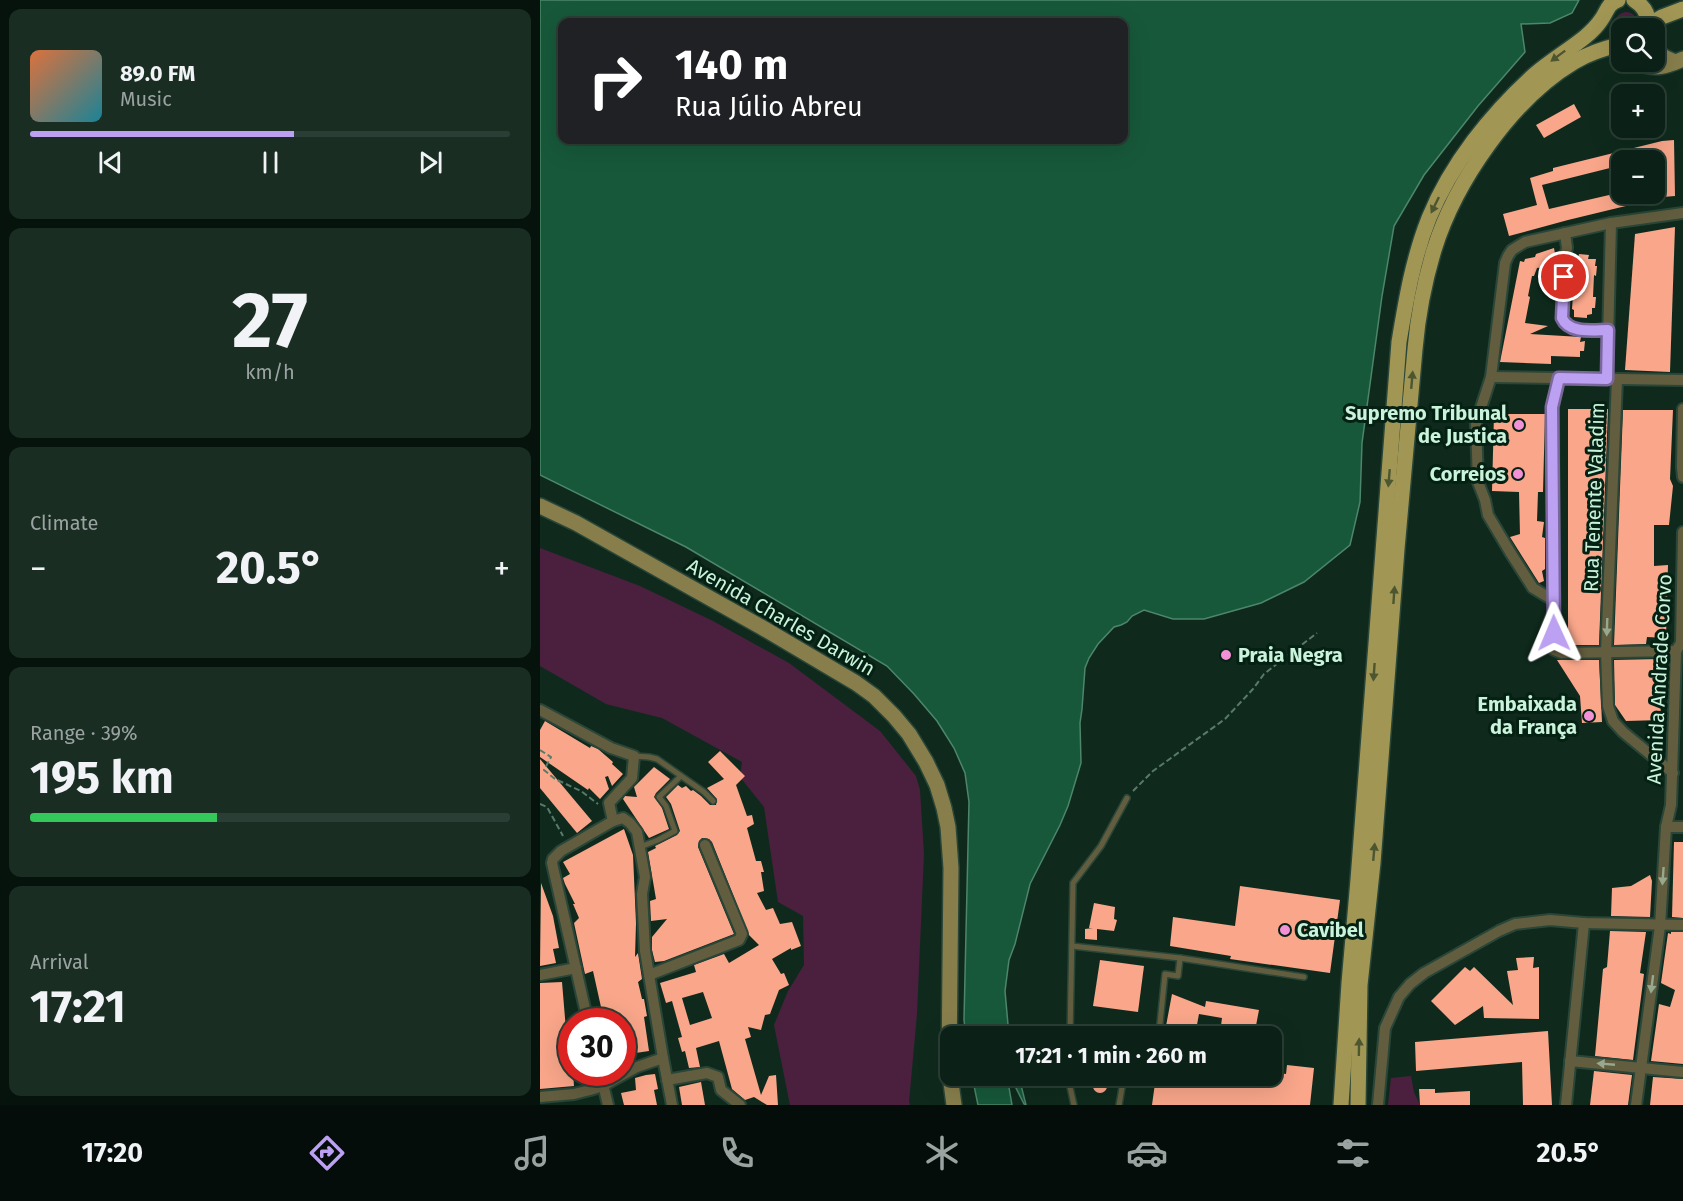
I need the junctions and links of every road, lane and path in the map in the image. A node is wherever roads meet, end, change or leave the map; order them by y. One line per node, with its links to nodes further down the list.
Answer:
1 (1618, 0): 5 (main road)
2 (1634, 0): 3 (main road); 6 (main road)
3 (1639, 0)
4 (1683, 9): 7 (main road)
5 (1603, 18): 8 (main road); 71 (main road, one-way to 71)
6 (1647, 18)
7 (1661, 18)
8 (1611, 39)
9 (1611, 47): 72 (main road, one-way to 9)
10 (1679, 61): 11 (main road)
11 (1665, 66)
12 (1683, 213): 13 (street)
13 (1611, 223): 14 (street); 15 (street, Rua Tenente Valadim)
14 (1565, 233): 15 (street); 16 (street)
15 (1608, 330): 18 (street, Rua Tenente Valadim)
16 (1491, 377): 17 (street); 24 (street)
17 (1559, 378): 18 (street); 24 (street)
18 (1612, 379): 19 (street); 27 (street, Rua Tenente Valadim, one-way to 27)
19 (1683, 380)
20 (1683, 409): 21 (street)
21 (1683, 470)
22 (540, 506): 68 (main road, Avenida Charles Darwin)
23 (1683, 532): 26 (street, Avenida Andrade Corvo)
24 (1553, 600): 27 (street)
25 (1317, 633): 33 (path)
26 (1676, 651): 27 (street); 31 (street, Avenida Andrade Corvo)
27 (1606, 652): 31 (street, Rua Tenente Valadim)
28 (540, 710): 30 (street)
29 (540, 750): 36 (path)
30 (634, 756): 32 (lane); 36 (street)
31 (1673, 773): 37 (street, Avenida Andrade Corvo)
32 (681, 776): 34 (lane); 41 (lane)
33 (1127, 798): 45 (lane)
34 (712, 801)
35 (540, 804): 40 (path)
36 (611, 816): 40 (street); 41 (street)
37 (1666, 827): 38 (street); 44 (street, Avenida Andrade Corvo, one-way to 44)
38 (1683, 827)
39 (705, 845): 49 (street)
40 (569, 847): 47 (street)
41 (639, 847): 49 (street)
42 (1584, 923): 44 (street); 55 (street); 73 (street)
43 (1683, 925): 44 (street)
44 (1660, 926): 56 (street, Avenida Andrade Corvo, one-way to 56)
45 (1072, 946): 46 (lane); 52 (lane)
46 (1180, 958): 50 (lane); 53 (lane)
47 (576, 968): 48 (street); 51 (street)
48 (540, 975)
49 (649, 975): 54 (street)
50 (1304, 977)
51 (585, 1008)
52 (1070, 1026)
53 (1160, 1026)
54 (663, 1058): 57 (street); 59 (street)
55 (1570, 1061): 56 (street, one-way to 55); 74 (street)
56 (1641, 1067): 58 (street); 75 (street, Avenida Andrade Corvo)
57 (636, 1068)
58 (1683, 1072)
59 (667, 1080): 66 (street); 67 (street)
60 (603, 1086): 64 (street); 65 (street)
61 (1070, 1086): 69 (lane)
62 (1122, 1086): 70 (lane)
63 (540, 1097): 64 (street)
64 (558, 1100)
65 (608, 1105)
66 (672, 1105)
67 (740, 1105)
68 (954, 1105)
69 (1074, 1105)
70 (1119, 1105)
71 (1341, 1105)
72 (1358, 1105)
73 (1378, 1105)
74 (1566, 1105)
75 (1636, 1105)

